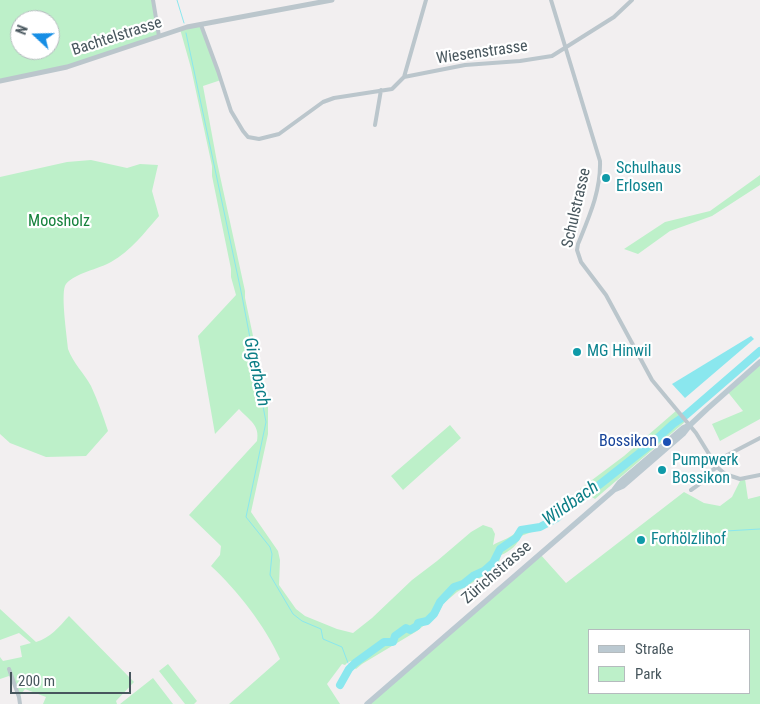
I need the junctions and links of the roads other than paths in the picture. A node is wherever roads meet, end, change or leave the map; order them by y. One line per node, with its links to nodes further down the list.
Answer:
1 (153, 0): 7 (street)
2 (332, 0): 6 (street, Bachtelstrasse)
3 (426, 0): 9 (street)
4 (551, 0): 8 (street, Schulstrasse)
5 (632, 0): 8 (street, Wiesenstrasse)
6 (201, 25): 7 (street, Bachtelstrasse); 11 (street, Wiesenstrasse)
7 (159, 36): 10 (street, Bachtelstrasse)
8 (566, 46): 9 (street, Wiesenstrasse); 14 (street, Schulstrasse)
9 (404, 77): 11 (street, Wiesenstrasse)
10 (0, 82)
11 (381, 90): 12 (street)
12 (375, 125)
13 (760, 362): 14 (main road, Zürichstrasse)
14 (690, 425): 16 (street, Schulstrasse); 22 (main road, Zürichstrasse)
15 (760, 438): 16 (street)
16 (714, 462): 17 (street, Schulstrasse)
17 (717, 467): 18 (street); 19 (street)
18 (760, 475)
19 (691, 490)
20 (9, 669): 21 (street)
21 (20, 704)
22 (367, 704)

